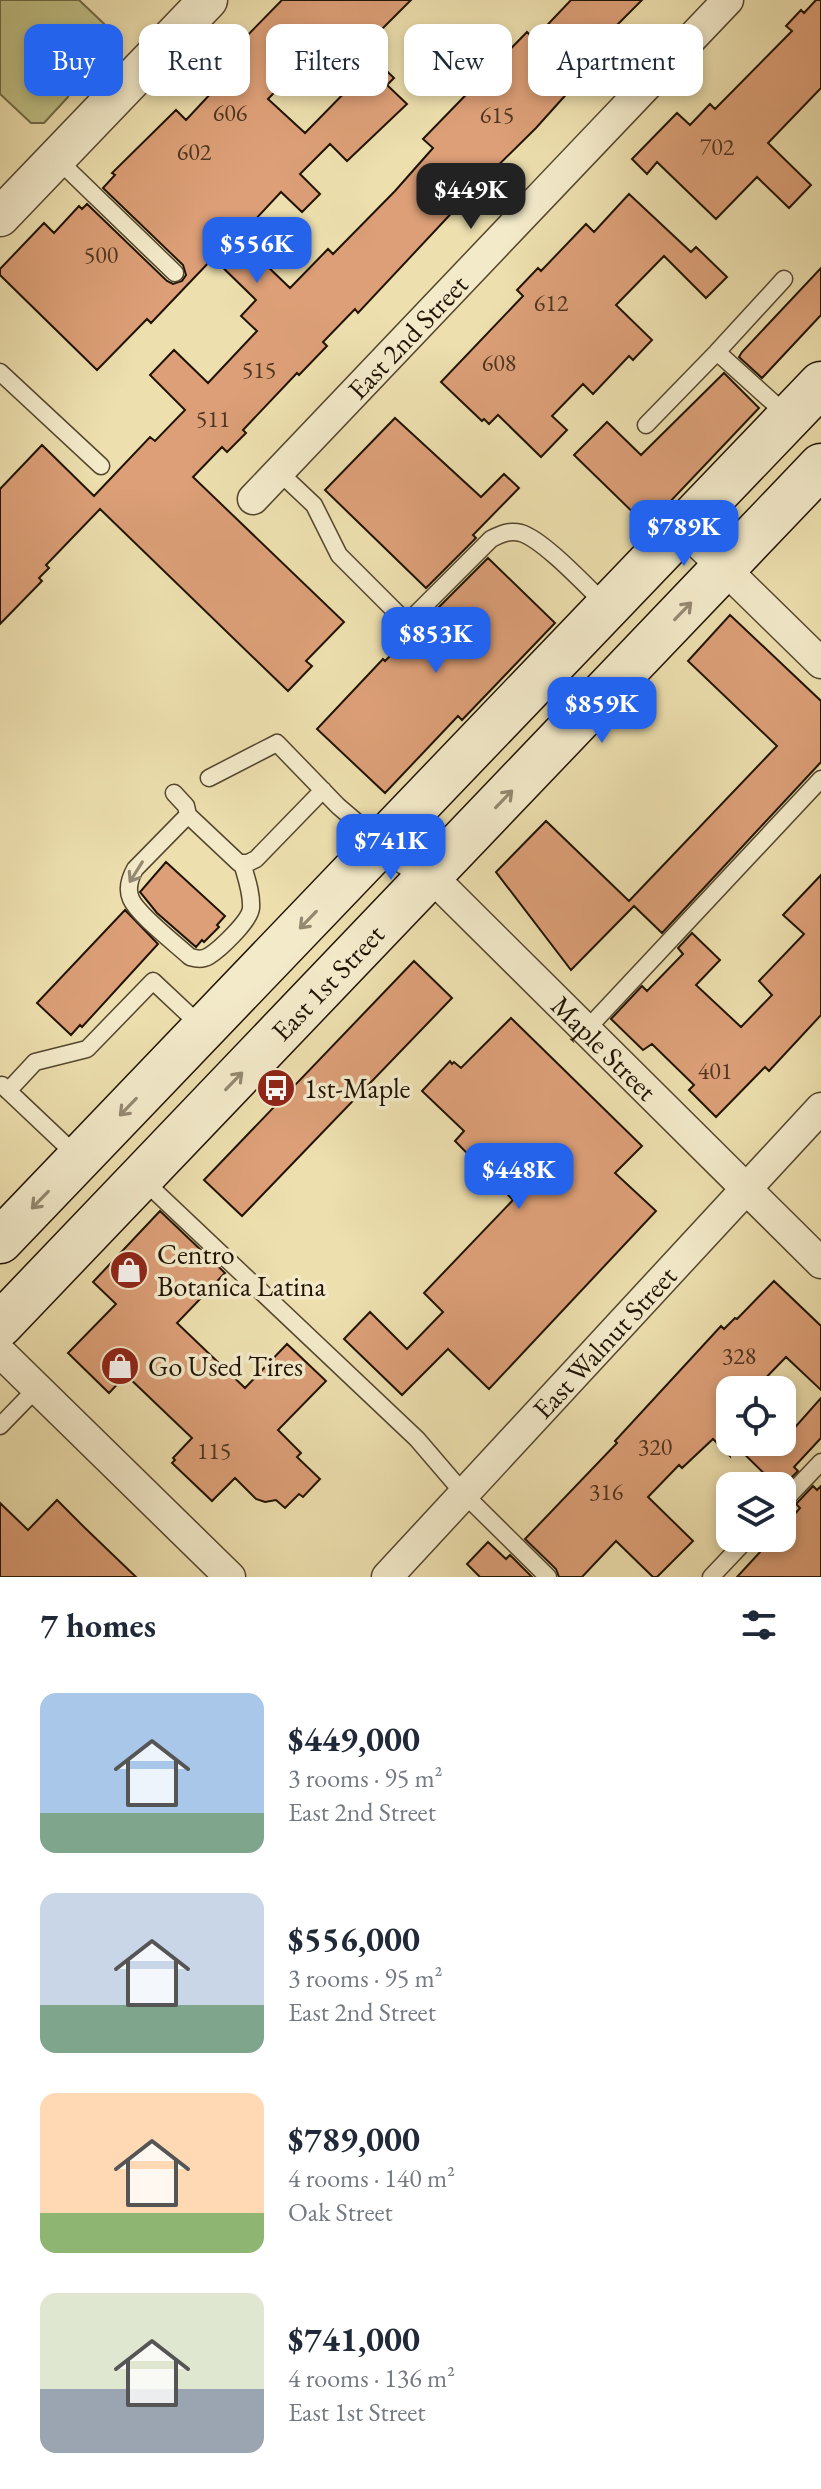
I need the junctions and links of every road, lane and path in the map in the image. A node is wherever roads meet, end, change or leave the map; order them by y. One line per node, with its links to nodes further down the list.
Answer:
1 (208, 0): 3 (street)
2 (728, 0): 14 (street, East 2nd Street)
3 (56, 158): 4 (street); 5 (lane)
4 (0, 217)
5 (175, 273)
6 (784, 279): 7 (lane)
7 (717, 352): 10 (lane); 11 (lane)
8 (0, 372): 12 (lane)
9 (821, 384): 10 (main road, East 1st Street)
10 (789, 417): 16 (main road, East 1st Street)
11 (646, 425)
12 (101, 466)
13 (821, 466): 17 (main road, East 1st Street)
14 (278, 471): 15 (street, East 2nd Street); 18 (lane)
15 (253, 499)
16 (683, 528): 17 (street); 18 (main road, East 1st Street)
17 (724, 568): 19 (street); 27 (main road, East 1st Street, one-way to 17)
18 (608, 607): 25 (main road, East 1st Street)
19 (821, 663)
20 (209, 778): 22 (lane)
21 (821, 779): 29 (lane)
22 (323, 790): 25 (lane); 26 (lane)
23 (174, 793): 24 (lane)
24 (188, 815): 26 (lane); 26 (lane, one-way to 26)
25 (381, 843): 27 (street, Maple Street); 28 (main road, East 1st Street, one-way to 28)
26 (242, 863)
27 (430, 875): 29 (street, Maple Street); 33 (main road, East 1st Street, one-way to 27)
28 (204, 1028): 30 (lane); 32 (main road, East 1st Street, one-way to 32)
29 (586, 1030): 34 (street, Maple Street)
30 (4, 1087): 32 (lane)
31 (821, 1108): 34 (street, East Walnut Street)
32 (79, 1158): 35 (main road, East 1st Street, one-way to 35)
33 (141, 1178): 37 (main road, East 1st Street); 43 (lane)
34 (744, 1188): 36 (street, Maple Street); 43 (street, East Walnut Street)
35 (0, 1241)
36 (821, 1263)
37 (0, 1325)
38 (0, 1352): 39 (street)
39 (37, 1388): 40 (lane); 45 (street)
40 (0, 1426)
41 (821, 1462): 42 (lane)
42 (796, 1488)
43 (465, 1495): 46 (street, East Walnut Street); 47 (lane)
44 (735, 1552): 48 (lane)
45 (230, 1577)
46 (387, 1577)
47 (548, 1577)
48 (711, 1577)

